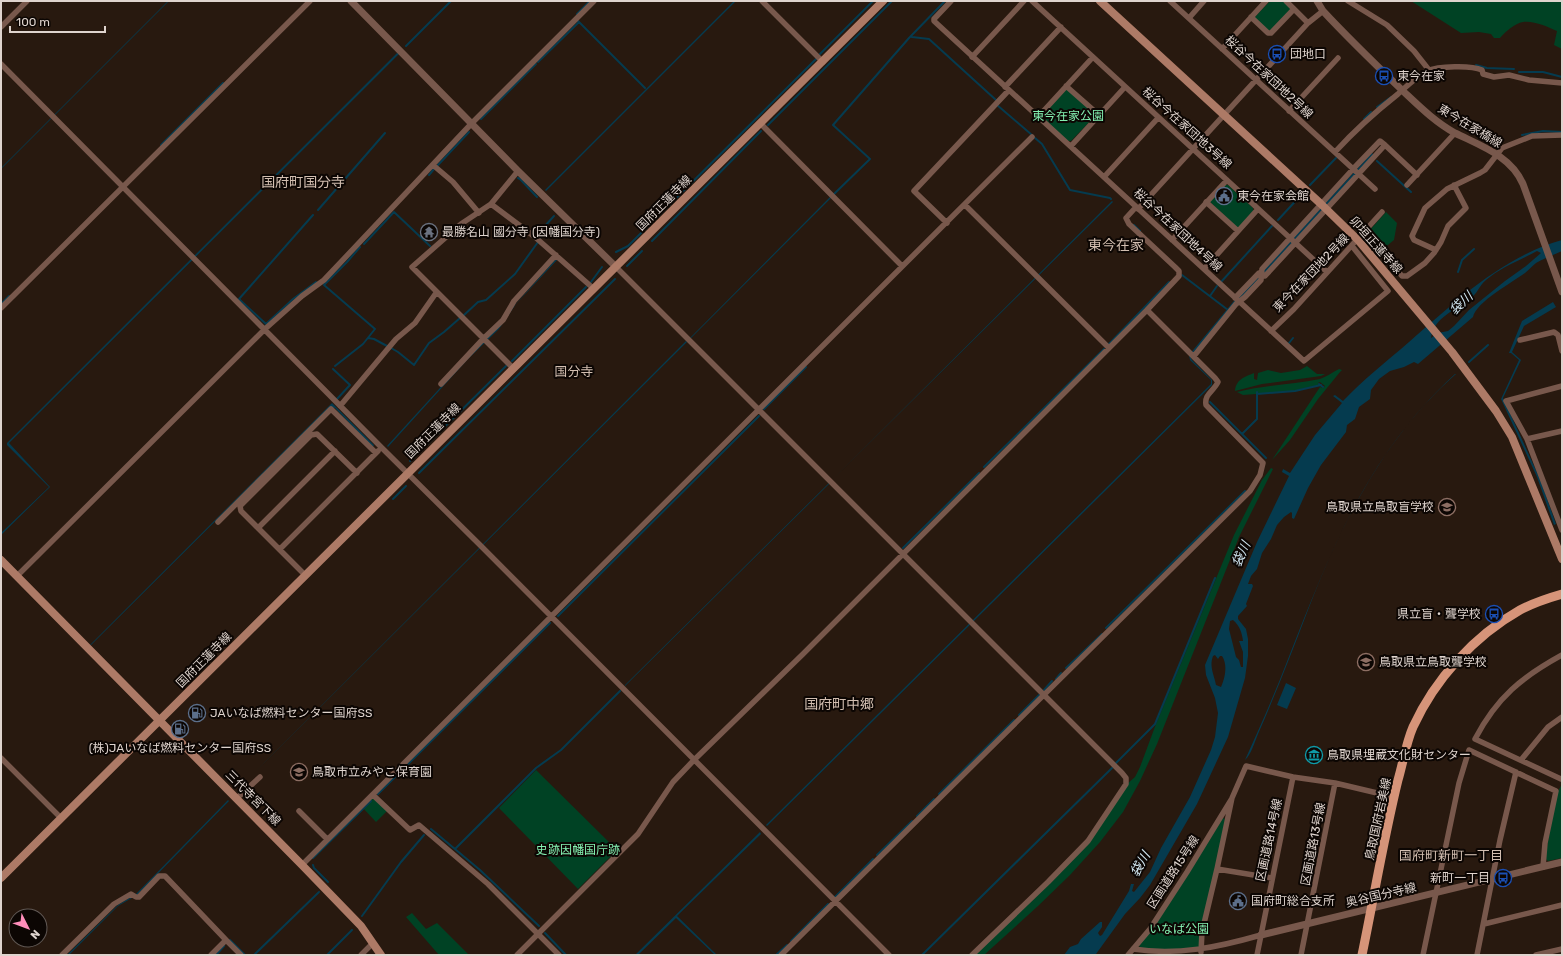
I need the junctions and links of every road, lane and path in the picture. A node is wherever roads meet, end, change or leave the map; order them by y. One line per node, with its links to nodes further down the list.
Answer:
1 (27, 1): 22 (street)
2 (310, 1): 61 (street)
3 (351, 1): 42 (street)
4 (594, 1): 42 (street)
5 (762, 1): 28 (street)
6 (884, 1): 28 (main road, 国府正蓮寺線)
7 (951, 1): 25 (street, 桜谷今在家団地4号線)
8 (1024, 1): 25 (street)
9 (1032, 1): 23 (street, 桜谷今在家団地3号線)
10 (1100, 1): 39 (main road, 卯垣正蓮寺線)
11 (1170, 1): 20 (street, 桜谷今在家団地2号線)
12 (1204, 1): 20 (street)
13 (1266, 1): 19 (street)
14 (1286, 1): 17 (street)
15 (1317, 1): 18 (street, 東今在家橋線)
16 (1348, 1): 30 (street)
17 (1294, 9): 19 (street); 21 (street)
18 (1323, 11): 21 (street); 36 (street, 東今在家橋線)
19 (1251, 17): 24 (street)
20 (1189, 18): 24 (street, 桜谷今在家団地2号線)
21 (1308, 24): 31 (street)
22 (1, 27)
23 (1061, 28): 26 (street, 桜谷今在家団地3号線); 35 (street)
24 (1222, 49): 31 (street, 桜谷今在家団地2号線)
25 (972, 57): 35 (street, 桜谷今在家団地4号線)
26 (1092, 57): 33 (street); 34 (street, 桜谷今在家団地3号線)
27 (1338, 58): 37 (street)
28 (823, 62): 43 (main road, 国府正蓮寺線)
29 (1, 64): 61 (street)
30 (1429, 70): 32 (street); 36 (street)
31 (1257, 81): 37 (street, 桜谷今在家団地2号線); 39 (street)
32 (1562, 83)
33 (1066, 86): 38 (street); 40 (street)
34 (1125, 87): 38 (street); 41 (street, 桜谷今在家団地3号線)
35 (1007, 88): 40 (street, 桜谷今在家団地4号線); 71 (street)
36 (1402, 90): 44 (street, 東今在家橋線); 50 (street)
37 (1289, 111): 50 (street, 桜谷今在家団地2号線)
38 (1099, 115): 48 (street)
39 (1225, 115): 49 (street); 66 (main road, 卯垣正蓮寺線)
40 (1038, 117): 48 (street, 桜谷今在家団地4号線)
41 (1158, 118): 49 (street, 桜谷今在家団地3号線); 57 (street)
42 (472, 123): 52 (street); 54 (street)
43 (760, 123): 80 (street); 81 (main road, 国府正蓮寺線)
44 (1455, 133): 51 (street, 東今在家橋線); 56 (street)
45 (1562, 135): 51 (street)
46 (1032, 137): 65 (street)
47 (1385, 145): 53 (street); 55 (street); 56 (street)
48 (1071, 146): 57 (street, 桜谷今在家団地4号線)
49 (1194, 149): 58 (street, 桜谷今在家団地3号線); 67 (street)
50 (1335, 152): 53 (street, 桜谷今在家団地2号線)
51 (1497, 154): 60 (street); 85 (street, 東今在家橋線)
52 (433, 164): 70 (street); 91 (street)
53 (1353, 168): 55 (street, 桜谷今在家団地2号線); 66 (street)
54 (518, 171): 64 (street); 81 (street)
55 (1359, 174): 62 (street, 桜谷今在家団地2号線); 66 (street)
56 (1417, 175): 59 (street)
57 (1104, 177): 67 (street, 桜谷今在家団地4号線)
58 (1227, 180): 63 (street); 68 (street, 桜谷今在家団地3号線)
59 (1407, 185)
60 (1454, 185): 78 (street); 78 (street)
61 (124, 187): 89 (street); 91 (street)
62 (1375, 188)
63 (1206, 202): 72 (street); 75 (street)
64 (491, 204): 70 (street); 79 (street)
65 (965, 205): 71 (street); 95 (street)
66 (1324, 207): 74 (street); 76 (street); 77 (main road, 卯垣正蓮寺線)
67 (1137, 208): 75 (street, 桜谷今在家団地4号線); 90 (street)
68 (1258, 209): 72 (street); 74 (street, 桜谷今在家団地3号線)
69 (1382, 212): 73 (street, 東今在家団地2号線)
70 (479, 213): 87 (street)
71 (947, 223): 80 (street)
72 (1238, 231): 82 (street)
73 (1364, 233): 77 (street, 東今在家団地2号線); 78 (street)
74 (1290, 238): 76 (street, 桜谷今在家団地3号線); 84 (street)
75 (1172, 240): 82 (street, 桜谷今在家団地4号線)
76 (1296, 243): 83 (street, 桜谷今在家団地3号線); 84 (street)
77 (1355, 243): 83 (street, 東今在家団地2号線); 92 (street, 桜谷今在家団地4号線); 113 (main road, 卯垣正蓮寺線)
78 (1436, 250)
79 (556, 255): 86 (street); 93 (street)
80 (902, 266): 102 (street)
81 (616, 267): 86 (main road, 国府正蓮寺線); 102 (street)
82 (1204, 269): 88 (street, 桜谷今在家団地4号線)
83 (1327, 272): 92 (street, 東今在家団地2号線)
84 (1262, 274): 88 (street)
85 (1561, 287)
86 (594, 289): 98 (main road, 国府正蓮寺線)
87 (436, 293): 93 (street); 101 (street)
88 (1237, 300): 92 (street, 桜谷今在家団地4号線); 97 (street)
89 (1, 308)
90 (1147, 310): 95 (street); 97 (street)
91 (265, 329): 101 (street); 119 (street)
92 (1271, 331)
93 (484, 338): 98 (street); 99 (street)
94 (1520, 340): 96 (street)
95 (1108, 348): 115 (street)
96 (1562, 351)
97 (1194, 356): 123 (street)
98 (513, 368): 109 (main road, 国府正蓮寺線)
99 (441, 384)
100 (1562, 386): 104 (street)
101 (340, 406): 105 (street)
102 (759, 411): 115 (street); 121 (street)
103 (1562, 431): 104 (street)
104 (1527, 439): 112 (street)
105 (382, 448): 107 (street); 109 (street)
106 (335, 451): 108 (street); 111 (street); 111 (street)
107 (376, 454): 108 (street); 110 (street)
108 (357, 473): 114 (street)
109 (407, 474): 118 (main road, 国府正蓮寺線); 121 (street)
110 (218, 522)
111 (258, 528): 114 (street)
112 (1562, 530): 113 (street)
113 (1552, 533): 116 (main road, 卯垣正蓮寺線)
114 (280, 549): 118 (street)
115 (902, 553): 123 (street); 127 (street)
116 (1562, 558)
117 (1, 560): 119 (main road, 三代寺宮下線)
118 (305, 575): 125 (main road, 国府正蓮寺線)
119 (17, 576): 125 (main road, 三代寺宮下線)
120 (1562, 594): 135 (main road, 鳥取国府岩美線)
121 (551, 617): 127 (street); 134 (street)
122 (1562, 655): 128 (street)
123 (1044, 695): 149 (street); 170 (street)
124 (1562, 717): 128 (street)
125 (159, 721): 136 (main road, 三代寺宮下線); 139 (main road, 国府正蓮寺線)
126 (1, 758): 139 (street)
127 (694, 760): 149 (street); 154 (street)
128 (1521, 760): 132 (street)
129 (1516, 772): 143 (street); 147 (street); 148 (street)
130 (260, 777): 136 (street)
131 (1293, 777): 133 (street); 137 (street); 146 (street, 区画道路14号線)
132 (1562, 778)
133 (1336, 783): 135 (street); 152 (street, 区画道路13号線)
134 (373, 794): 140 (street); 154 (street)
135 (1394, 797): 151 (main road, 鳥取国府岩美線)
136 (237, 798): 142 (main road, 三代寺宮下線)
137 (1232, 798): 144 (street); 158 (street, 区画道路15号線)
138 (299, 811): 140 (street)
139 (61, 818): 145 (main road, 国府正蓮寺線)
140 (327, 839): 142 (street)
141 (1562, 862): 143 (street, 奥谷国分寺線)
142 (302, 865): 157 (main road, 三代寺宮下線)
143 (1543, 867): 147 (street, 奥谷国分寺線)
144 (1217, 869): 146 (street); 160 (street)
145 (1, 878)
146 (1272, 878): 155 (street, 区画道路14号線)
147 (1493, 879): 148 (street, 奥谷国分寺線); 153 (street)
148 (1435, 894): 151 (street, 奥谷国分寺線); 175 (street)
149 (835, 901): 168 (street); 169 (street)
150 (1562, 905): 153 (street)
151 (1372, 907): 152 (street, 奥谷国分寺線); 174 (main road, 鳥取国府岩美線)
152 (1309, 923): 155 (street, 奥谷国分寺線); 173 (street, 区画道路13号線)
153 (1484, 924): 176 (street)
154 (537, 933): 166 (street); 167 (street)
155 (1262, 935): 160 (street, 奥谷国分寺線); 172 (street, 区画道路14号線)
156 (226, 940): 161 (street); 162 (street); 163 (street)
157 (373, 943): 164 (street); 165 (main road, 三代寺宮下線)
158 (1133, 949): 160 (street, 奥谷国分寺線); 171 (street, 区画道路15号線)
159 (1562, 949): 177 (street)
160 (1201, 952)
161 (62, 955)
162 (211, 955)
163 (241, 955)
164 (362, 955)
165 (381, 955)
166 (516, 955)
167 (559, 955)
168 (781, 955)
169 (889, 955)
170 (972, 955)
171 (1128, 955)
172 (1257, 955)
173 (1301, 955)
174 (1362, 955)
175 (1423, 955)
176 (1477, 955)
177 (1536, 955)

